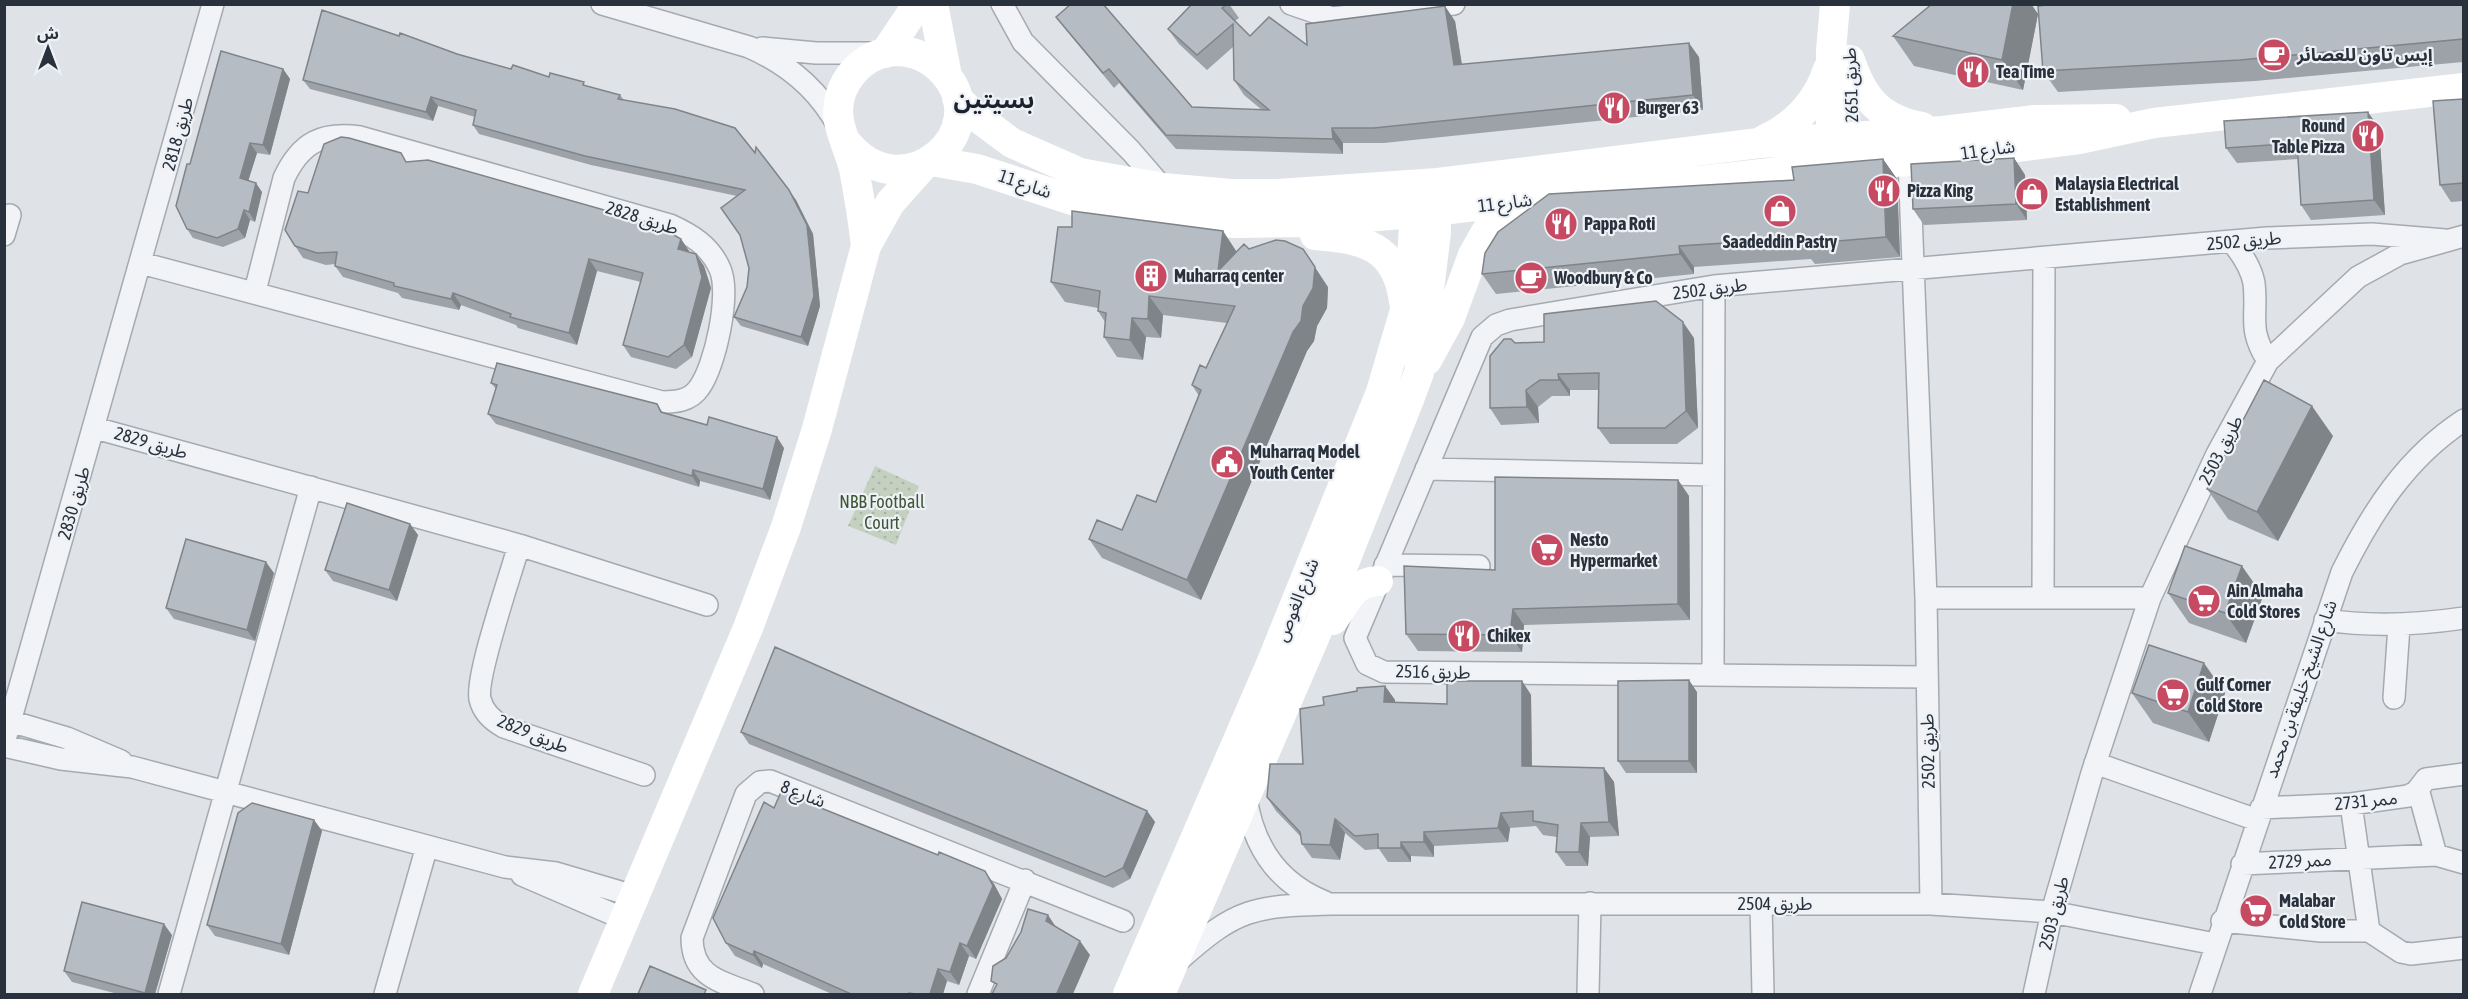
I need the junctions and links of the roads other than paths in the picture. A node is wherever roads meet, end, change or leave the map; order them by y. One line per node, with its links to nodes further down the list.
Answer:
1 (213, 4): 33 (street, طريق 2818)
2 (602, 4): 10 (street)
3 (918, 4): 11 (main road)
4 (933, 4): 13 (main road)
5 (1002, 4): 23 (street)
6 (1291, 4): 7 (street)
7 (1454, 4)
8 (1835, 4): 12 (main road)
9 (1847, 4): 12 (main road, طريق 2651)
10 (749, 47): 11 (street); 18 (street)
11 (884, 53): 13 (main road); 18 (main road)
12 (1840, 55): 16 (main road); 17 (main road, طريق 2651); 19 (main road)
13 (952, 87): 21 (main road); 23 (main road, شارع 11)
14 (2463, 88): 15 (main road, شارع 11)
15 (2154, 123): 16 (main road, شارع 11); 20 (main road, شارع 11)
16 (1943, 131): 17 (main road, شارع 11)
17 (1842, 136): 19 (main road, شارع 11); 22 (main road, طريق 2651)
18 (845, 140): 21 (main road); 31 (main road)
19 (1759, 143): 24 (main road, شارع 11)
20 (1910, 161): 22 (main road, شارع 11); 34 (street, طريق 2502)
21 (927, 164): 27 (main road, شارع 11); 31 (main road)
22 (1843, 166): 25 (main road, شارع 11)
23 (1163, 188): 24 (main road, شارع 11)
24 (1425, 197): 25 (main road, شارع 11); 27 (main road, شارع 11); 37 (main road, شارع الغوص); 40 (main road, شارع الغوص)
25 (1534, 199): 40 (main road)
26 (10, 215): 28 (street)
27 (1265, 224): 37 (main road)
28 (4, 235)
29 (2454, 238): 30 (street, طريق 2502); 39 (street, طريق 2503)
30 (2232, 242): 32 (street, طريق 2502); 39 (street)
31 (866, 246): 79 (main road)
32 (2044, 258): 34 (street, طريق 2502); 50 (street)
33 (141, 263): 36 (street, طريق 2828); 42 (street, طريق 2830)
34 (1912, 271): 35 (street, طريق 2502); 49 (street, طريق 2502)
35 (1714, 286): 38 (street, طريق 2502); 44 (street)
36 (255, 291): 36 (street, طريق 2828)
37 (1405, 310): 92 (main road, شارع الغوص)
38 (1510, 320): 43 (street, طريق 2516)
39 (2268, 361): 51 (street, طريق 2503)
40 (1419, 373): 56 (main road, شارع الغوص)
41 (2461, 425): 54 (street, شارع الشيخ خليفة بن محمد)
42 (96, 428): 45 (street, طريق 2829); 60 (street, طريق 2830)
43 (1426, 469): 44 (street); 48 (street, طريق 2516)
44 (1713, 475): 57 (street)
45 (311, 488): 46 (street, طريق 2829); 65 (street)
46 (519, 545): 52 (street, طريق 2829); 63 (street, طريق 2829)
47 (1479, 566): 48 (street)
48 (1382, 573): 56 (main road); 57 (street, طريق 2516)
49 (1926, 598): 50 (street); 58 (street, طريق 2502)
50 (2043, 598): 51 (street)
51 (2150, 598): 61 (street, طريق 2503)
52 (707, 605)
53 (2463, 618): 55 (street)
54 (2325, 620): 55 (street); 68 (street, شارع الشيخ خليفة بن محمد)
55 (2399, 626): 59 (street)
56 (1315, 636): 66 (main road, شارع الغوص)
57 (1713, 675): 58 (street, طريق 2516)
58 (1927, 677): 78 (street, طريق 2502)
59 (2394, 698)
60 (6, 735): 65 (street)
61 (2096, 763): 68 (street); 80 (street, طريق 2503)
62 (2463, 774): 64 (street, ممر 2731)
63 (644, 775)
64 (2418, 789): 67 (street, ممر 2731); 70 (street)
65 (225, 792): 69 (street); 87 (street)
66 (1246, 797): 76 (street, طريق 2504); 86 (main road, شارع الغوص)
67 (2350, 804): 68 (street, ممر 2731); 71 (street, ممر 2729)
68 (2259, 814): 73 (street, شارع الشيخ خليفة بن محمد)
69 (427, 846): 79 (street); 88 (street)
70 (2436, 855): 71 (street, ممر 2729); 72 (street, ممر 2729)
71 (2359, 858): 73 (street, ممر 2729); 83 (street, ممر 2729)
72 (2463, 863)
73 (2242, 864): 82 (street, شارع الشيخ خليفة بن محمد)
74 (1025, 880): 81 (street, شارع 8); 90 (street, شارع 8); 91 (street)
75 (1590, 903): 76 (street, طريق 2504); 77 (street, طريق 2504); 93 (street)
76 (1331, 904): 86 (street, طريق 2504)
77 (1761, 904): 78 (street, طريق 2504); 94 (street)
78 (1931, 904): 80 (street, طريق 2504)
79 (629, 907): 89 (main road)
80 (2052, 912): 84 (street, طريق 2504); 95 (street, طريق 2503)
81 (1123, 921)
82 (2223, 921): 83 (street); 84 (street, شارع الشيخ خليفة بن محمد)
83 (2369, 931): 85 (street)
84 (2216, 944): 96 (street, شارع الشيخ خليفة بن محمد)
85 (2463, 948)
86 (1165, 981)
87 (169, 994)
88 (385, 994)
89 (593, 994)
90 (753, 994)
91 (978, 994)
92 (1128, 994)
93 (1588, 994)
94 (1763, 994)
95 (2034, 994)
96 (2200, 994)

